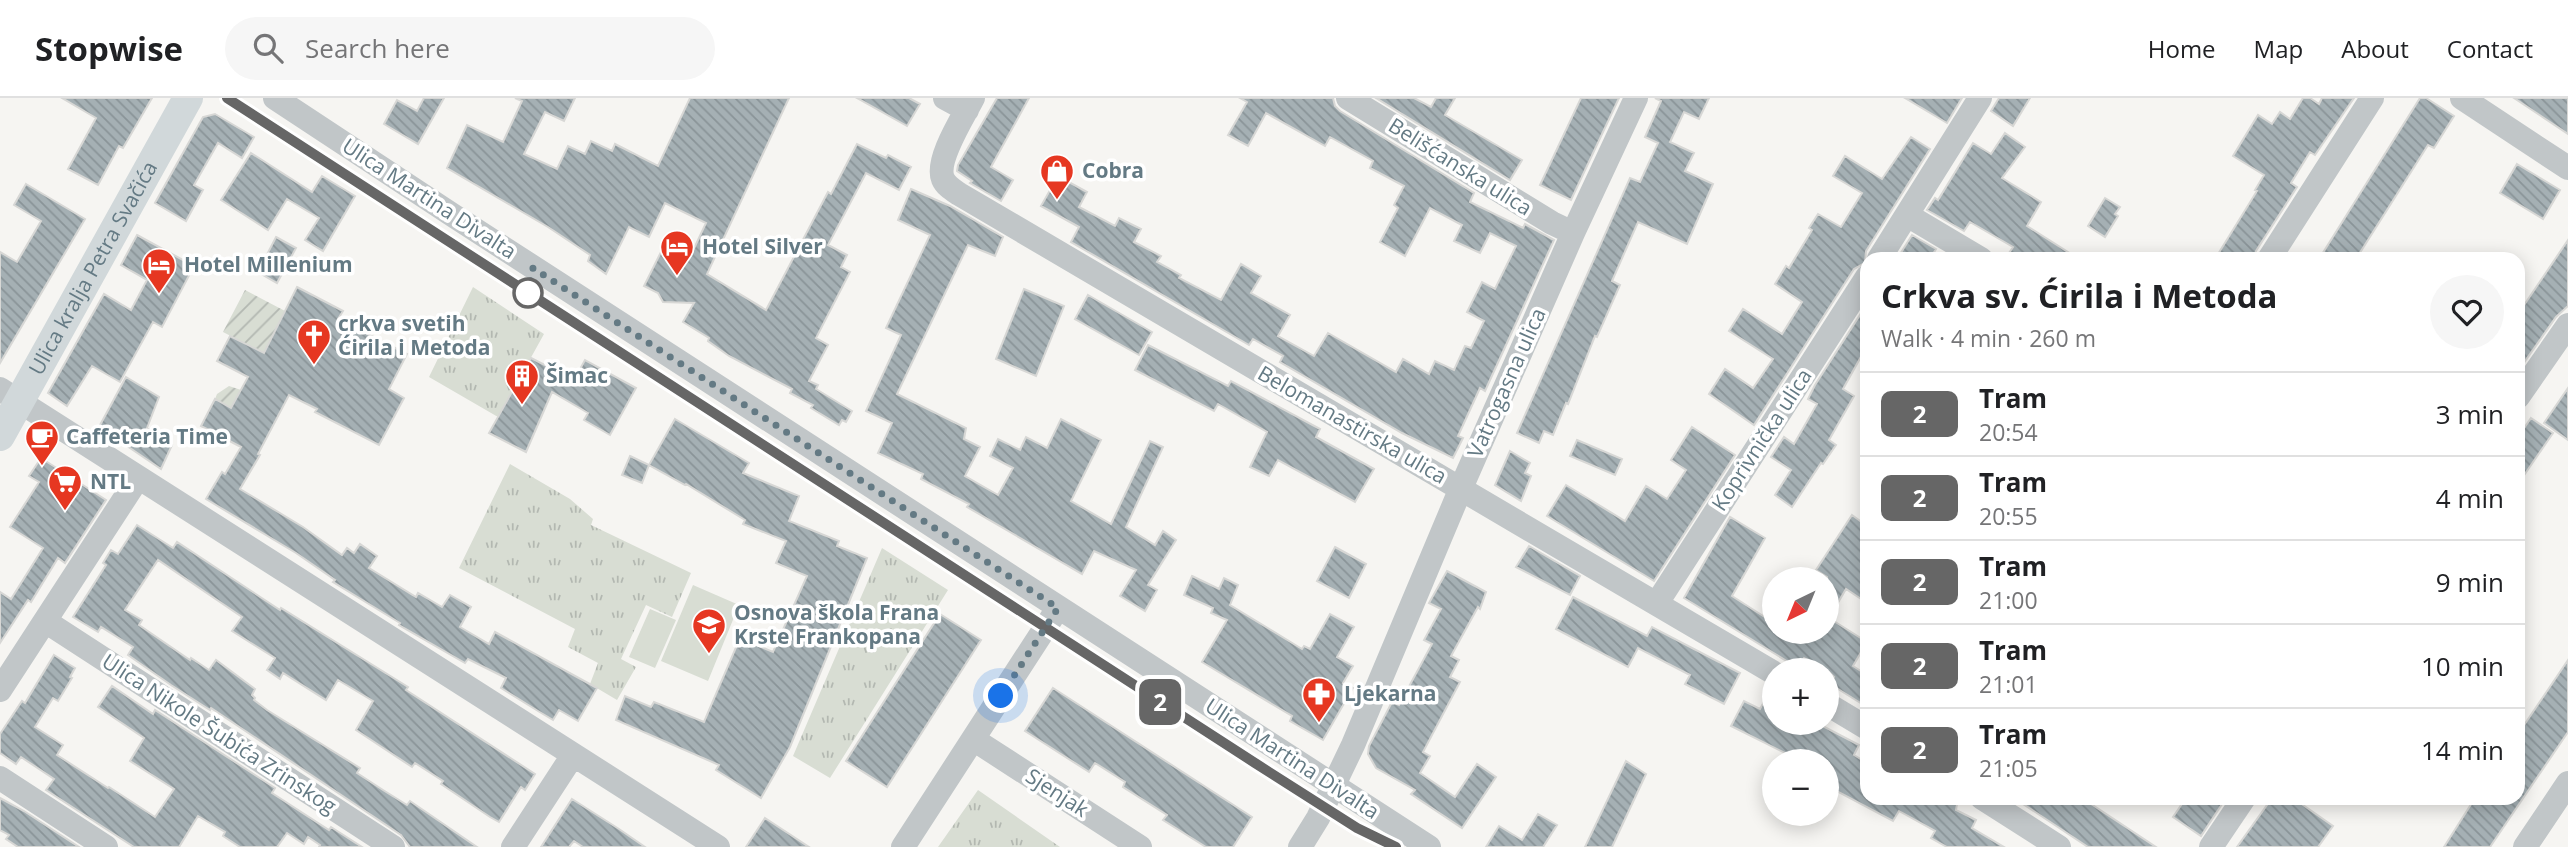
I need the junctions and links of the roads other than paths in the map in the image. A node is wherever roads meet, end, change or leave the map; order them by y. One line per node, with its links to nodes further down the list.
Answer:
1 (188, 98): 19 (main road, Ulica kralja Petra Svačića)
2 (275, 98): 24 (street, Ulica Martina Divalta)
3 (945, 98): 9 (street)
4 (1349, 98): 12 (street, Belišćanska ulica)
5 (1636, 98): 12 (street, Vatrogasna ulica)
6 (1980, 98): 11 (street)
7 (2372, 98): 15 (street)
8 (2462, 98): 10 (street)
9 (970, 104): 22 (street, Belomanastirska ulica)
10 (2568, 168)
11 (1908, 215): 13 (street); 14 (street)
12 (1573, 233): 22 (street, Vatrogasna ulica)
13 (1884, 252)
14 (1969, 252)
15 (2273, 252)
16 (1860, 288): 23 (street, Koprivnička ulica)
17 (2568, 325): 18 (street)
18 (2525, 387)
19 (10, 395): 20 (main road, Ulica kralja Petra Svačića); 21 (street)
20 (0, 436)
21 (138, 478): 25 (street); 31 (street)
22 (1461, 488): 23 (street, Belomanastirska ulica); 34 (street, Vatrogasna ulica)
23 (1657, 603): 26 (street, Belomanastirska ulica)
24 (1058, 608): 30 (street); 34 (street, Ulica Martina Divalta)
25 (45, 621): 27 (street); 38 (street, Ulica Nikole Šubića Zrinskog)
26 (1762, 666)
27 (0, 690)
28 (1839, 712): 29 (street)
29 (1860, 724)
30 (973, 739): 41 (street); 42 (street, Sjenjak)
31 (573, 755): 39 (street); 40 (street)
32 (0, 778): 37 (street)
33 (2568, 783): 47 (street)
34 (1334, 786): 43 (street); 44 (street, Ulica Martina Divalta)
35 (1993, 805): 45 (street)
36 (2239, 805): 46 (street)
37 (106, 847)
38 (393, 847)
39 (513, 847)
40 (718, 847)
41 (903, 847)
42 (1140, 847)
43 (1300, 847)
44 (1429, 847)
45 (2059, 847)
46 (2211, 847)
47 (2525, 847)

